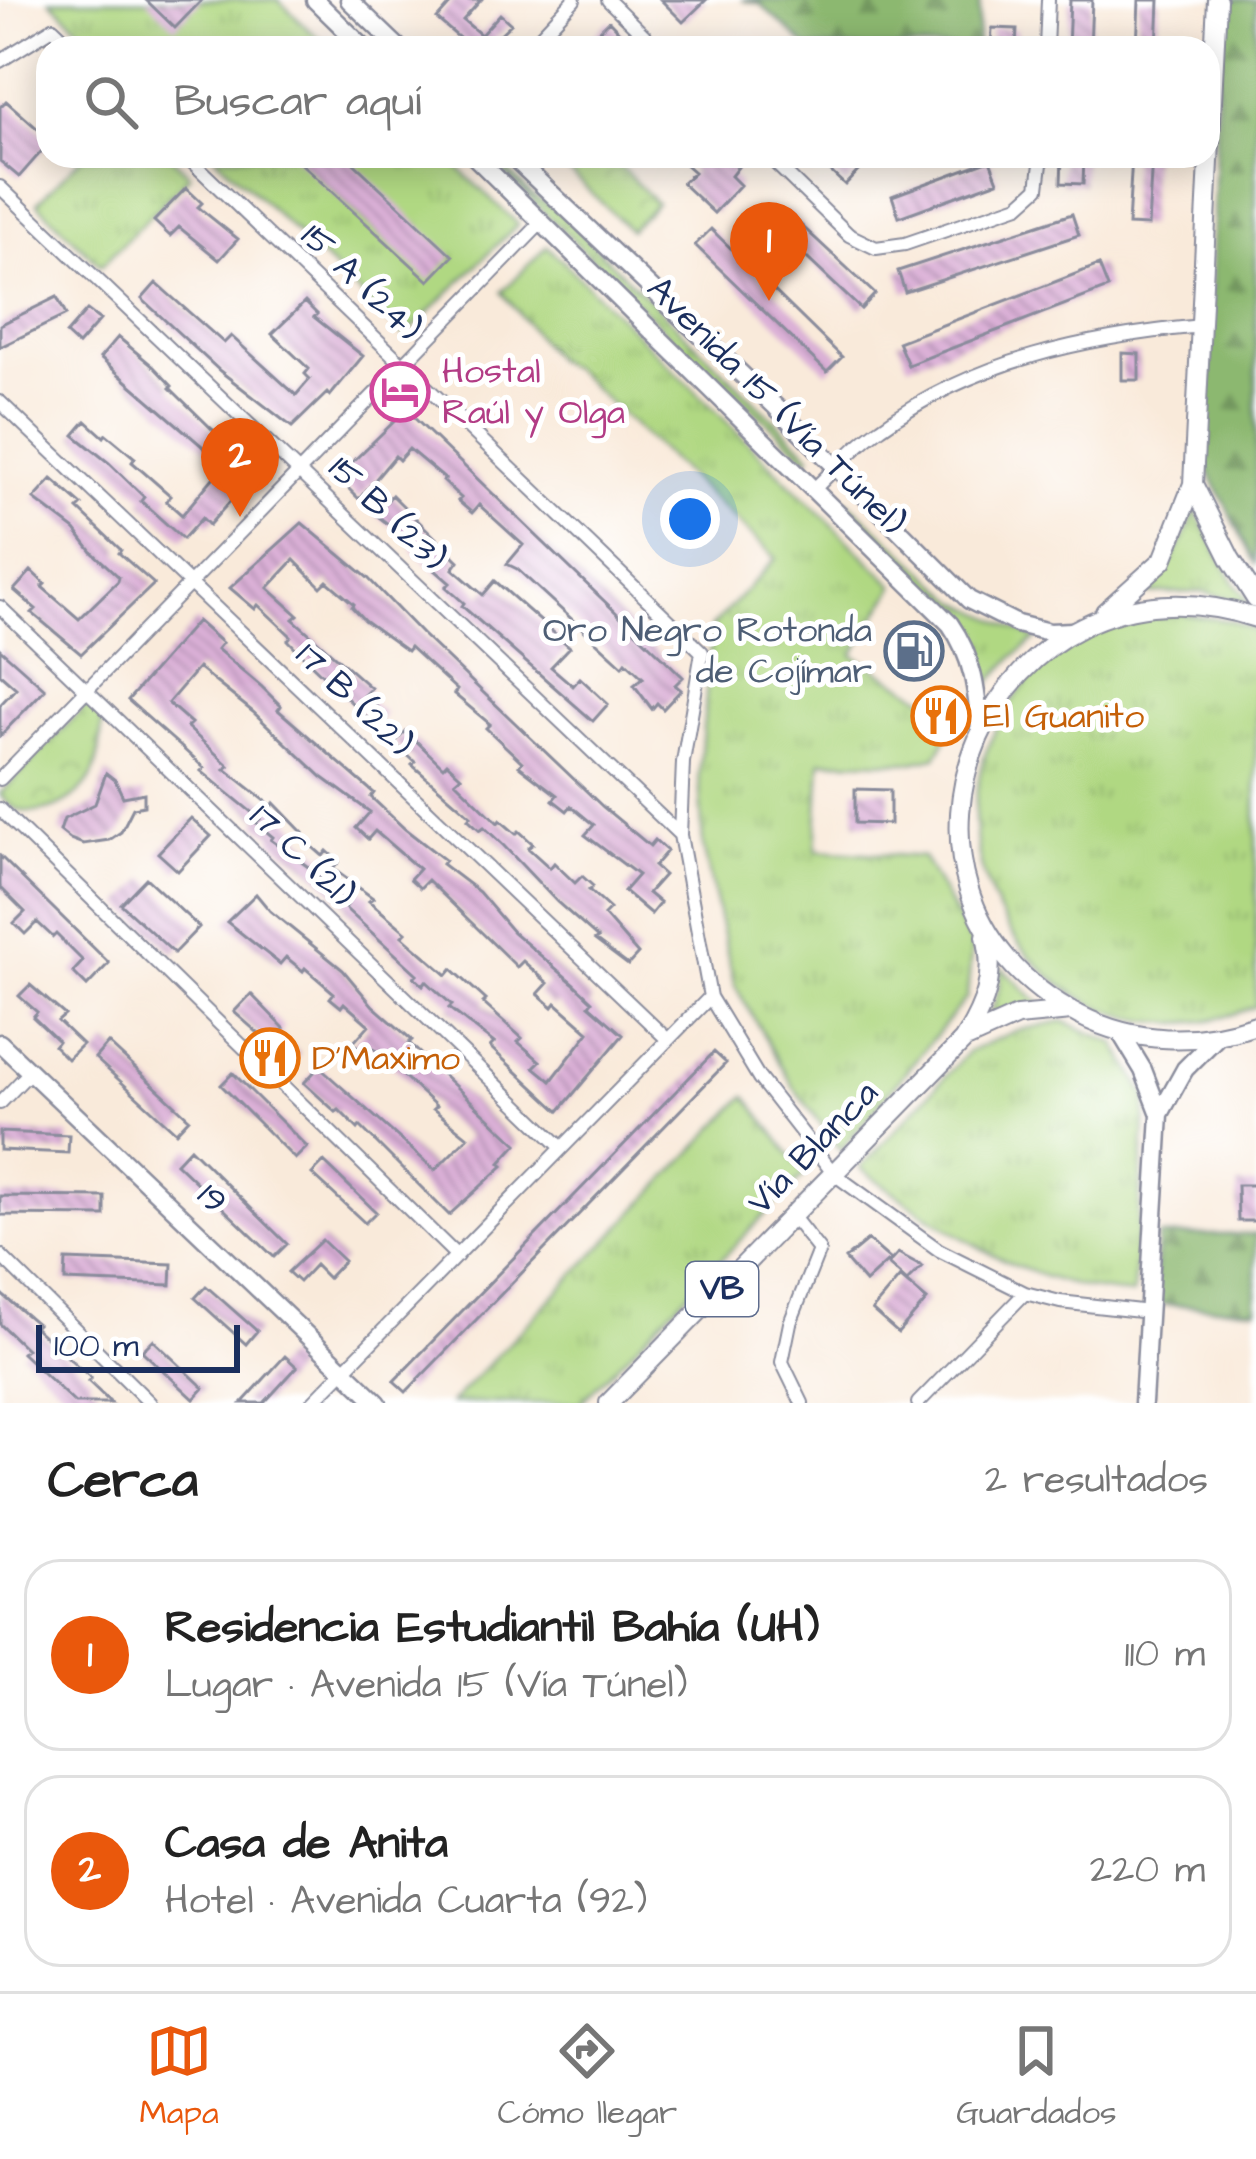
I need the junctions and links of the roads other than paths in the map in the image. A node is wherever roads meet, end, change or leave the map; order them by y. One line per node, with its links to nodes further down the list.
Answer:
1 (315, 0): 7 (main road)
2 (349, 0): 8 (main road)
3 (574, 0): 9 (street)
4 (608, 0): 10 (street)
5 (1048, 0): 11 (street)
6 (1216, 0): 12 (main road)
7 (352, 36)
8 (386, 36)
9 (540, 36)
10 (645, 36)
11 (1046, 36)
12 (1214, 36)
13 (36, 38): 14 (street)
14 (0, 61)
15 (198, 168): 24 (street, 15 A (24))
16 (486, 168): 22 (main road, Avenida 15 (Vía Túnel))
17 (525, 168): 26 (main road, Avenida 15 (Vía Túnel))
18 (780, 168): 19 (street)
19 (1040, 168)
20 (1208, 168): 23 (main road)
21 (0, 188): 27 (street, 15 B (23))
22 (542, 222): 24 (street); 29 (main road, Avenida 15 (Vía Túnel))
23 (1201, 326): 26 (street); 28 (main road)
24 (403, 365): 27 (street); 40 (street, 15 A (24))
25 (0, 402): 30 (street, 17 B (22))
26 (837, 467): 29 (street); 35 (main road, Avenida 15 (Vía Túnel))
27 (299, 472): 30 (street); 40 (street, 15 B (23))
28 (1193, 484): 31 (main road); 34 (main road)
29 (813, 490): 37 (main road, Avenida 15 (Vía Túnel))
30 (190, 584): 36 (street); 47 (street, 17 B (22))
31 (1256, 599)
32 (0, 607): 36 (street, 17 C (21))
33 (1256, 618): 34 (main road, VB)
34 (1097, 620): 35 (main road, VB)
35 (1072, 631): 37 (main road, VB)
36 (87, 690): 38 (street); 53 (street, 17 C (21))
37 (980, 731): 41 (main road, VB)
38 (0, 779)
39 (0, 809): 57 (street)
40 (680, 835): 42 (street)
41 (978, 909): 43 (main road, VB); 48 (main road, Vía Blanca / VB)
42 (710, 997): 47 (street); 54 (street)
43 (1071, 1011): 45 (main road, VB); 48 (main road, Vía Blanca / VB)
44 (1256, 1024): 46 (main road, VB)
45 (1120, 1032): 46 (main road, VB); 52 (main road)
46 (1218, 1036): 52 (main road)
47 (668, 1040): 53 (street)
48 (963, 1041): 54 (main road, Vía Blanca / VB)
49 (0, 1043): 50 (main road, 19)
50 (30, 1072): 51 (street); 60 (main road, 19)
51 (0, 1103)
52 (1160, 1114): 59 (main road)
53 (562, 1148): 57 (street)
54 (834, 1174): 55 (main road, Vía Blanca / VB); 58 (street)
55 (793, 1217): 64 (main road, Vía Blanca / VB); 65 (street)
56 (0, 1255): 61 (street)
57 (457, 1256): 60 (street)
58 (1025, 1293): 59 (street); 66 (street)
59 (1149, 1312): 67 (main road)
60 (344, 1371): 62 (street); 63 (main road, 19)
61 (150, 1403)
62 (313, 1403)
63 (378, 1403)
64 (609, 1403)
65 (802, 1403)
66 (918, 1403)
67 (1144, 1403)

